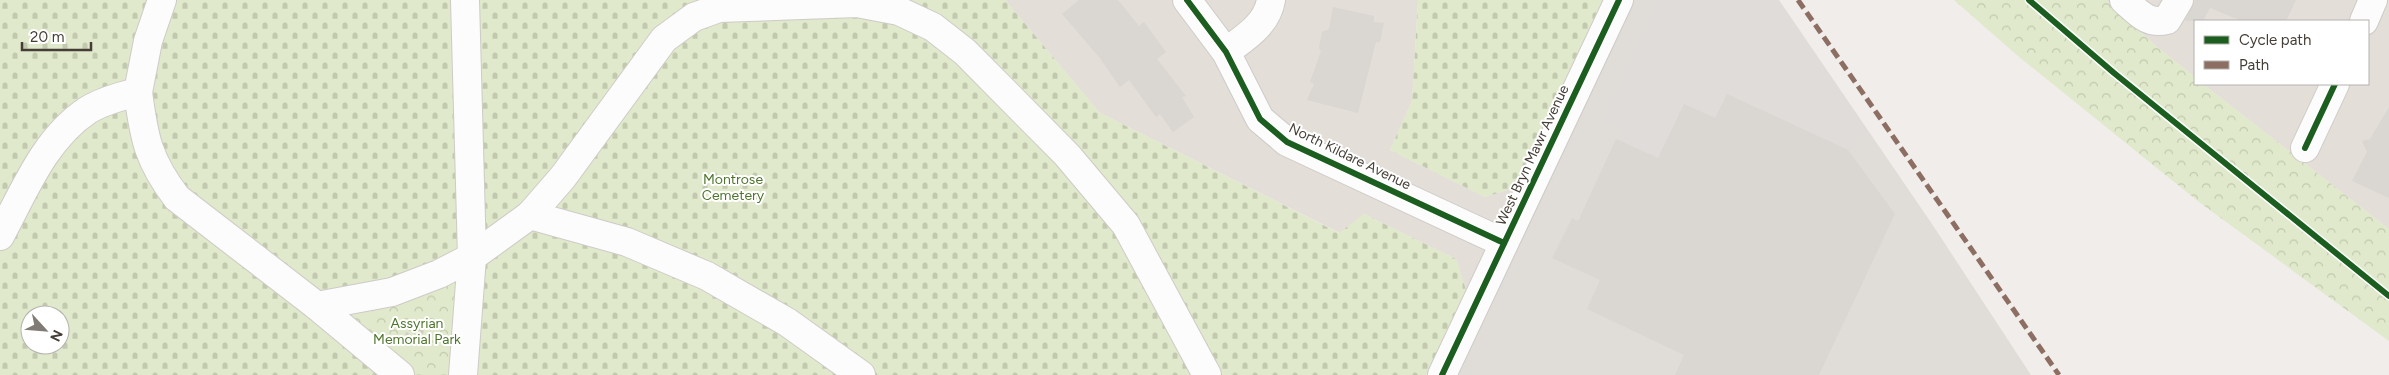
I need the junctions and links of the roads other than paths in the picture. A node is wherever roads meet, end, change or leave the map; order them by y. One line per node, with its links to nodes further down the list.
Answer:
1 (162, 0): 12 (street)
2 (465, 0): 17 (street)
3 (1187, 0): 10 (street, North Kildare Avenue)
4 (1271, 0): 10 (street)
5 (1619, 0): 16 (street, West Bryn Mawr Avenue)
6 (2124, 0): 7 (street)
7 (2179, 0)
8 (2373, 0): 9 (street)
9 (2364, 20)
10 (1226, 52): 16 (street, North Kildare Avenue)
11 (2335, 85): 13 (street)
12 (138, 92): 15 (street); 18 (street)
13 (2305, 148)
14 (530, 215): 17 (street); 21 (street); 22 (street)
15 (0, 236)
16 (1504, 243): 23 (street, West Bryn Mawr Avenue)
17 (472, 257): 18 (street); 20 (street)
18 (317, 306): 19 (street)
19 (400, 375)
20 (463, 375)
21 (861, 375)
22 (1207, 375)
23 (1442, 375)

